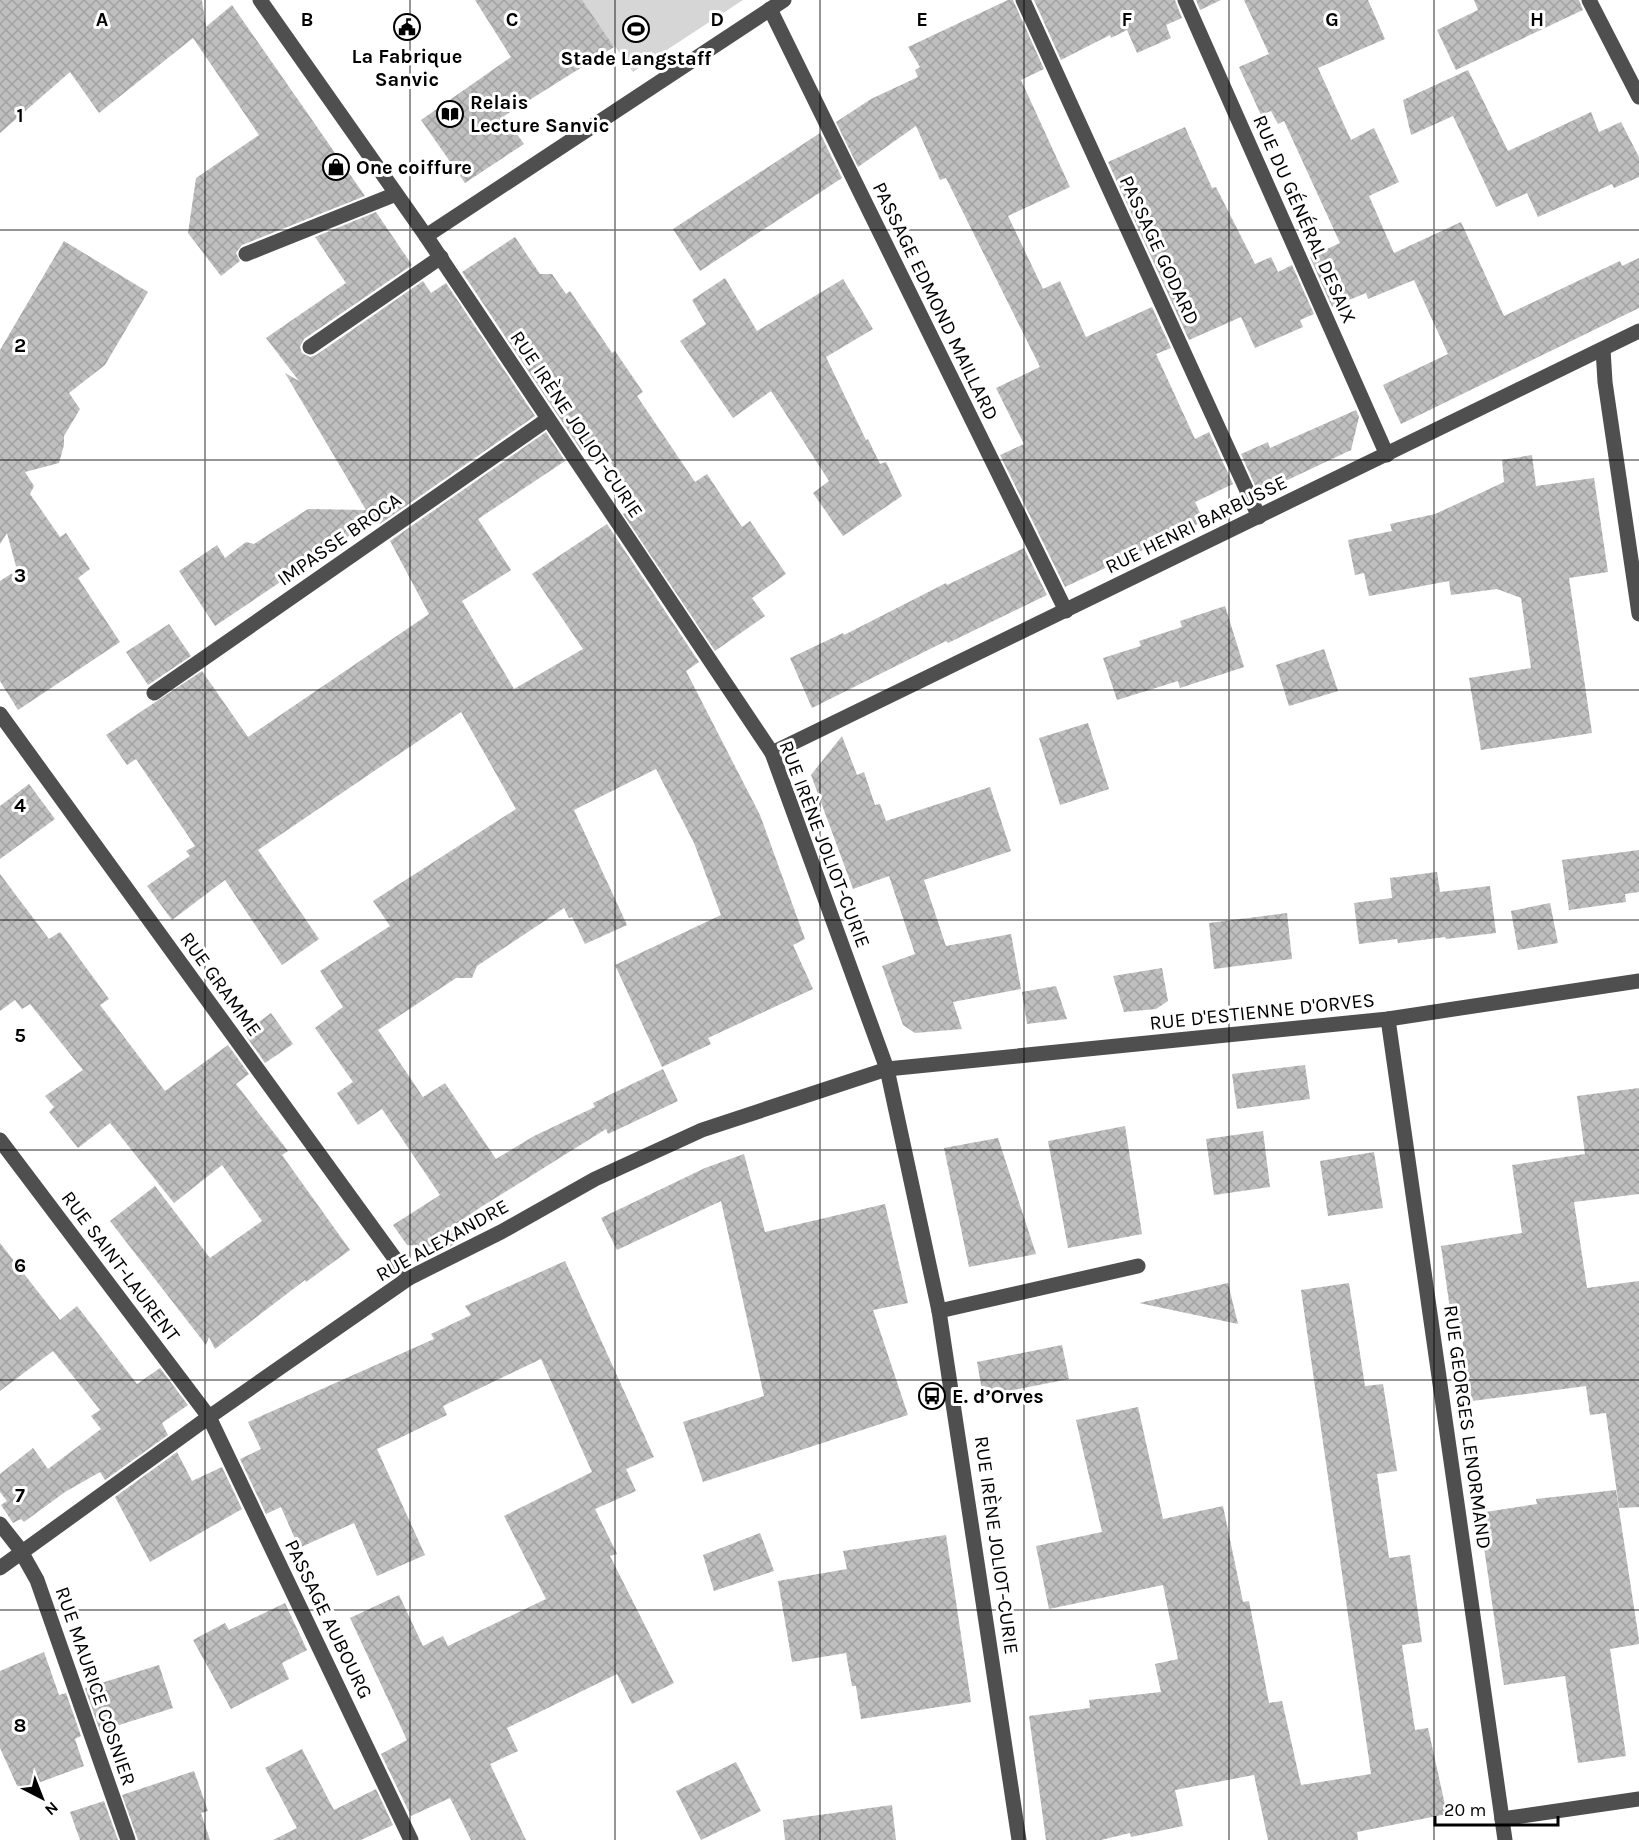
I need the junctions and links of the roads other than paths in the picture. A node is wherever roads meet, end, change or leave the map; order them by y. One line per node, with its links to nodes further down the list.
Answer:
1 (260, 0): 8 (street, RUE IRÈNE JOLIOT-CURIE)
2 (784, 0): 6 (street)
3 (1023, 0): 17 (street, PASSAGE GODARD)
4 (1185, 0): 16 (street, RUE DU GÉNÉRAL DESAIX)
5 (1589, 0): 7 (street)
6 (770, 9): 9 (street); 18 (street, PASSAGE EDMOND MAILLARD)
7 (1639, 97)
8 (396, 194): 9 (street, RUE IRÈNE JOLIOT-CURIE); 10 (street)
9 (426, 236): 11 (street, RUE IRÈNE JOLIOT-CURIE)
10 (246, 254)
11 (441, 257): 13 (street); 15 (street, RUE IRÈNE JOLIOT-CURIE)
12 (1639, 332): 14 (street, RUE HENRI BARBUSSE)
13 (310, 347)
14 (1603, 349): 16 (street, RUE HENRI BARBUSSE); 19 (street)
15 (548, 419): 20 (street, IMPASSE BROCA); 22 (street, RUE IRÈNE JOLIOT-CURIE)
16 (1387, 455): 17 (street, RUE HENRI BARBUSSE)
17 (1259, 517): 18 (street, RUE HENRI BARBUSSE)
18 (1066, 611): 22 (street, RUE HENRI BARBUSSE)
19 (1639, 614)
20 (154, 693)
21 (0, 714): 28 (street, RUE GRAMME)
22 (772, 753): 25 (street, RUE IRÈNE JOLIOT-CURIE)
23 (1639, 981): 24 (street, RUE D'ESTIENNE D'ORVES)
24 (1388, 1019): 25 (street, RUE D'ESTIENNE D'ORVES); 35 (street, RUE GEORGES LENORMAND)
25 (887, 1069): 28 (street, RUE ALEXANDRE); 29 (street, RUE IRÈNE JOLIOT-CURIE)
26 (0, 1140): 30 (street, RUE SAINT-LAURENT)
27 (1138, 1266): 29 (street)
28 (409, 1278): 30 (street, RUE ALEXANDRE)
29 (939, 1311): 38 (street, RUE IRÈNE JOLIOT-CURIE)
30 (209, 1417): 32 (street, RUE ALEXANDRE); 37 (street, PASSAGE AUBOURG)
31 (0, 1524): 32 (street, RUE MAURICE COSNIER)
32 (20, 1550): 33 (street, RUE ALEXANDRE); 36 (street, RUE MAURICE COSNIER)
33 (0, 1568)
34 (1639, 1799): 35 (street)
35 (1502, 1819): 39 (street, RUE GEORGES LENORMAND)
36 (128, 1840)
37 (411, 1840)
38 (1019, 1840)
39 (1505, 1840)

